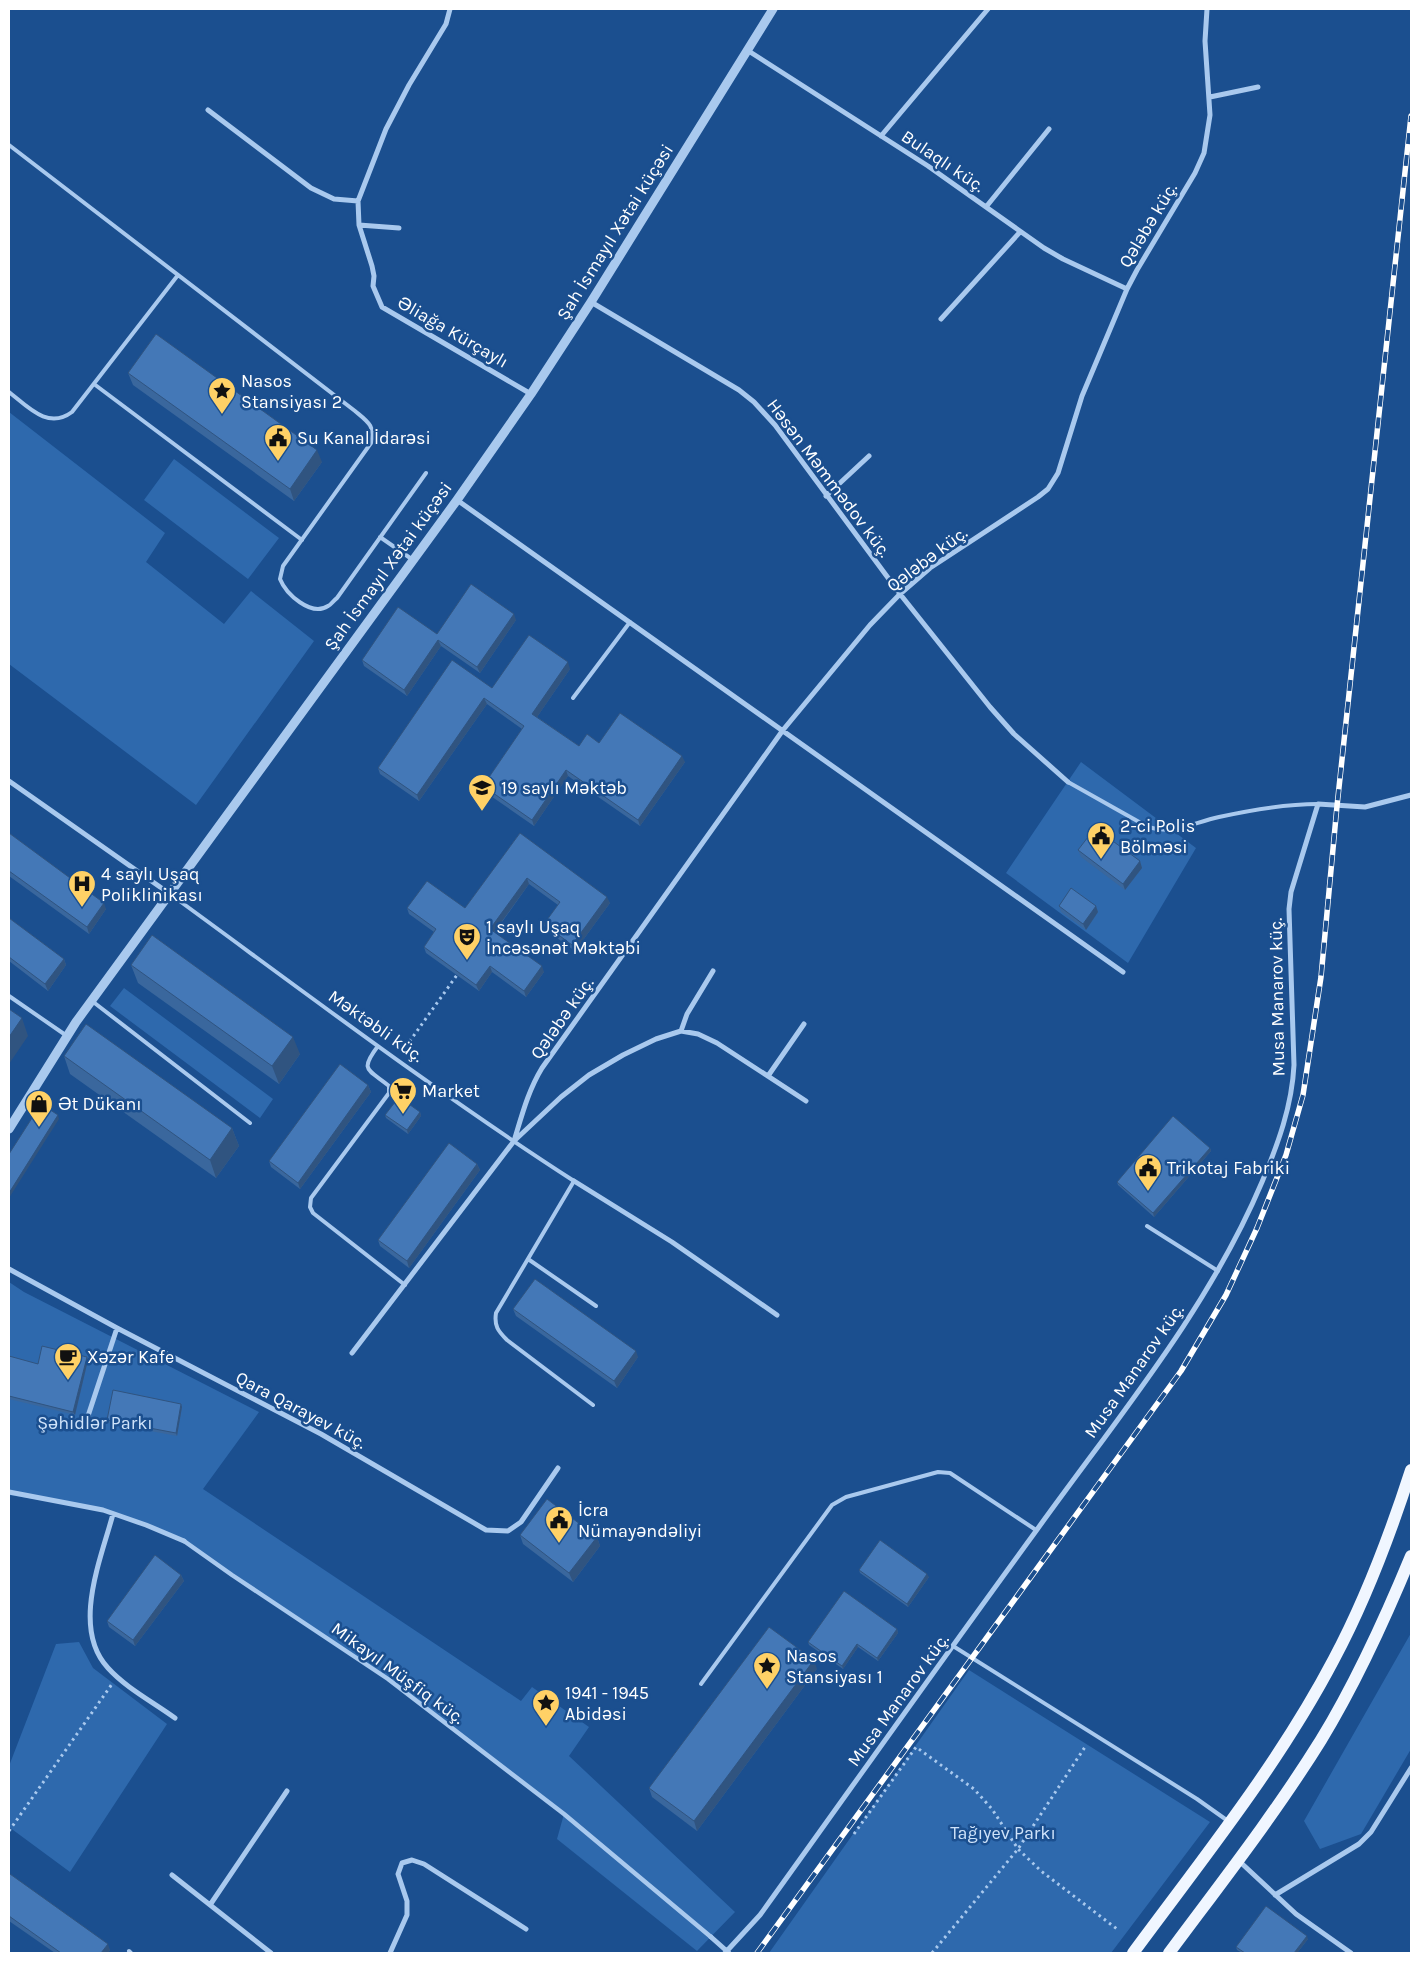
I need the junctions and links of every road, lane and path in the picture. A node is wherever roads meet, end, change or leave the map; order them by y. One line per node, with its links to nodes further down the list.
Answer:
1 (450, 9): 12 (street, Əliağa Kürçaylı)
2 (773, 9): 5 (street, Şah İsmayıl Xətai küçəsi)
3 (988, 9): 10 (street)
4 (1207, 9): 7 (street, Qələbə küç.)
5 (747, 50): 10 (street, Bulaqlı küç.); 19 (street, Şah İsmayıl Xətai küçəsi)
6 (1258, 87): 7 (street)
7 (1210, 98): 18 (street, Qələbə küç.)
8 (208, 110): 12 (street)
9 (1049, 129): 13 (street)
10 (881, 136): 13 (street, Bulaqlı küç.)
11 (9, 145): 17 (lane)
12 (358, 201): 14 (street, Əliağa Kürçaylı)
13 (986, 206): 16 (street, Bulaqlı küç.)
14 (359, 225): 15 (street); 23 (street, Əliağa Kürçaylı)
15 (399, 228)
16 (1020, 232): 18 (street, Bulaqlı küç.); 20 (street)
17 (178, 275): 21 (lane); 29 (lane)
18 (1127, 289): 31 (street, Qələbə küç.)
19 (591, 302): 23 (street, Şah İsmayıl Xətai küçəsi); 26 (street, Həsən Məmmədov küç.)
20 (941, 319)
21 (94, 384): 22 (lane); 29 (lane)
22 (9, 392)
23 (531, 394): 27 (street, Şah İsmayıl Xətai küçəsi)
24 (870, 456): 26 (street)
25 (426, 473): 28 (lane)
26 (826, 496): 31 (street, Həsən Məmmədov küç.)
27 (457, 500): 30 (street, Şah İsmayıl Xətai küçəsi); 32 (street)
28 (380, 537): 29 (lane); 30 (lane)
29 (302, 540)
30 (413, 560): 39 (street, Şah İsmayıl Xətai küçəsi)
31 (900, 594): 34 (street, Qələbə küç.); 36 (street, Həsən Məmmədov küç.)
32 (630, 622): 33 (lane); 34 (street)
33 (573, 698)
34 (783, 730): 41 (street); 54 (street, Qələbə küç.)
35 (9, 781): 39 (street)
36 (1068, 782): 38 (lane)
37 (1411, 796): 38 (street)
38 (1318, 804): 59 (street, Musa Manarov küç.)
39 (170, 894): 44 (street, Şah İsmayıl Xətai küçəsi); 48 (lane, Məktəbli küç.)
40 (713, 971): 46 (street)
41 (1123, 972)
42 (457, 975): 49 (path)
43 (9, 996): 47 (lane)
44 (92, 1001): 47 (street, Şah İsmayıl Xətai küçəsi); 52 (lane)
45 (804, 1024): 50 (street)
46 (681, 1031): 50 (street); 54 (street)
47 (67, 1036): 53 (street, Şah İsmayıl Xətai küçəsi)
48 (378, 1046): 49 (lane, Məktəbli küç.); 60 (lane)
49 (397, 1058): 54 (lane, Məktəbli küç.)
50 (768, 1076): 51 (street)
51 (806, 1101)
52 (250, 1123)
53 (9, 1129)
54 (514, 1141): 55 (lane, Məktəbli küç.); 60 (street)
55 (574, 1181): 57 (lane); 62 (street)
56 (1147, 1226): 59 (lane)
57 (528, 1259): 61 (lane); 65 (lane)
58 (9, 1269): 63 (street, Qara Qarayev küç.)
59 (1218, 1272): 71 (street, Musa Manarov küç.)
60 (405, 1285): 64 (street)
61 (596, 1306)
62 (777, 1315)
63 (117, 1328): 66 (street); 67 (street, Qara Qarayev küç.)
64 (352, 1353)
65 (593, 1405)
66 (88, 1416)
67 (558, 1468)
68 (1411, 1470): 81 (main road)
69 (9, 1492): 70 (street, Mikayıl Müşfiq küç.)
70 (113, 1514): 72 (street, Mikayıl Müşfiq küç.); 75 (street)
71 (1036, 1530): 74 (street, Musa Manarov küç.); 76 (lane)
72 (184, 1541): 91 (street, Mikayıl Müşfiq küç.)
73 (1411, 1556): 85 (main road)
74 (953, 1646): 81 (lane); 94 (street, Musa Manarov küç.)
75 (117, 1677): 77 (street); 82 (path)
76 (701, 1684)
77 (176, 1718)
78 (1086, 1747): 84 (path)
79 (1411, 1768): 87 (street)
80 (287, 1791): 88 (street)
81 (1230, 1822): 96 (main road)
82 (9, 1832)
83 (854, 1834): 84 (path)
84 (1018, 1849): 90 (path); 95 (path)
85 (1238, 1860): 87 (street); 97 (main road)
86 (172, 1874): 88 (street)
87 (1275, 1895): 98 (street)
88 (210, 1905): 92 (street)
89 (526, 1929): 93 (street)
90 (1118, 1929)
91 (711, 1937): 94 (street, Mikayıl Müşfiq küç.)
92 (271, 1953)
93 (390, 1953)
94 (727, 1953)
95 (932, 1953)
96 (1133, 1953)
97 (1169, 1953)
98 (1351, 1953)

